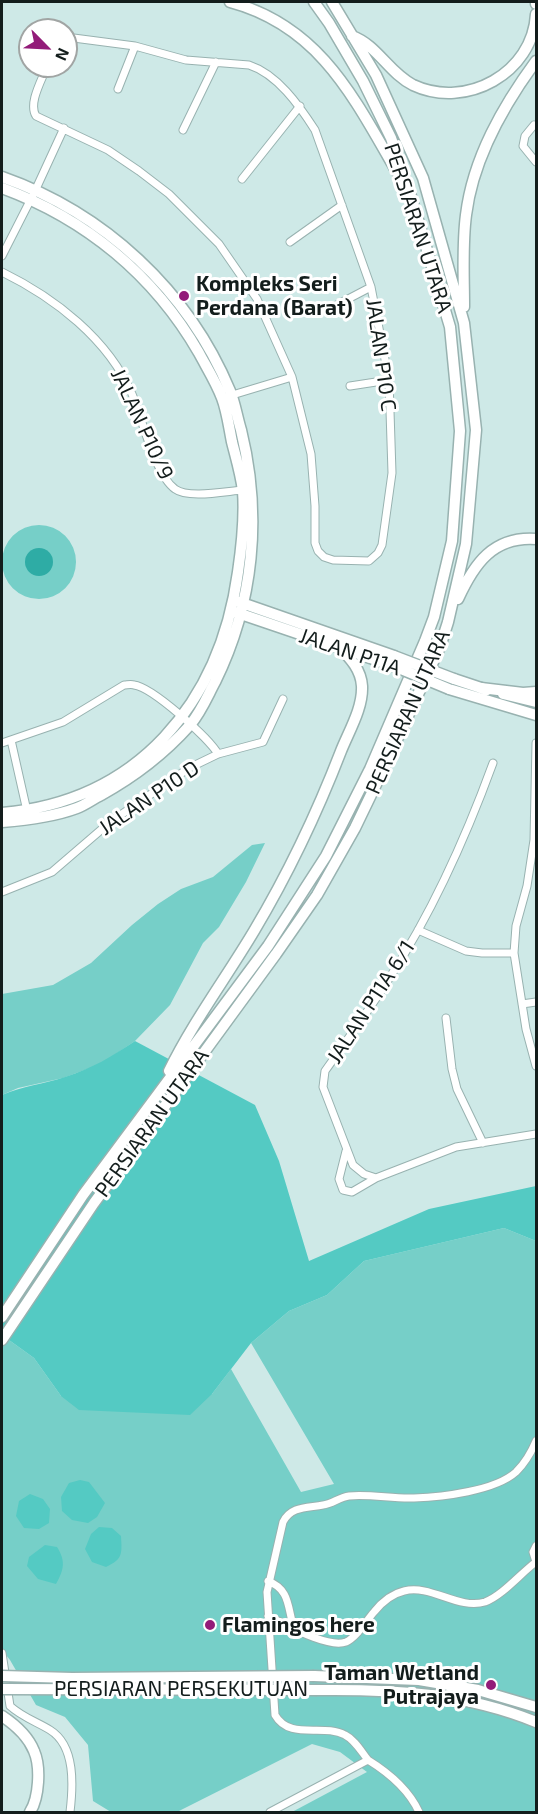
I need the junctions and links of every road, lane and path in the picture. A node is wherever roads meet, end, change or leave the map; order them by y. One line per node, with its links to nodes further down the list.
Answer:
1 (230, 2): 20 (main road)
2 (314, 2): 20 (main road, PERSIARAN UTARA)
3 (332, 2): 5 (main road, PERSIARAN UTARA)
4 (537, 14): 5 (main road)
5 (352, 35): 28 (main road, PERSIARAN UTARA)
6 (78, 39): 7 (street, JALAN P10 C)
7 (135, 46): 9 (street, JALAN P10 C); 11 (street)
8 (537, 61): 28 (main road)
9 (216, 62): 12 (street, JALAN P10 C); 15 (street)
10 (43, 78): 14 (street, JALAN P10 C)
11 (118, 89)
12 (300, 106): 18 (street); 22 (street, JALAN P10 C)
13 (534, 125): 16 (street)
14 (64, 128): 21 (street); 29 (street, JALAN P10 C)
15 (183, 130)
16 (537, 162)
17 (2, 177): 21 (main road)
18 (242, 179)
19 (2, 188): 21 (main road)
20 (410, 193): 62 (main road, PERSIARAN UTARA)
21 (33, 195): 24 (street); 32 (main road)
22 (342, 205): 23 (street); 26 (street, JALAN P10 C)
23 (290, 242)
24 (2, 256)
25 (2, 272): 33 (street, JALAN P10/9)
26 (371, 287): 27 (street); 30 (street, JALAN P10 C)
27 (327, 310)
28 (464, 323): 36 (main road, PERSIARAN UTARA)
29 (292, 377): 30 (street, JALAN P10 C); 32 (street)
30 (389, 380): 31 (street)
31 (350, 386)
32 (227, 397): 33 (main road); 35 (main road)
33 (243, 490): 35 (main road)
34 (537, 538): 36 (main road)
35 (238, 607): 37 (main road, JALAN P11A); 38 (main road, JALAN P11A); 45 (main road)
36 (448, 622): 68 (main road, PERSIARAN UTARA)
37 (340, 648): 38 (main road, JALAN P11A); 62 (main road)
38 (392, 660): 39 (main road, JALAN P11A, bridge)
39 (451, 684): 40 (main road, JALAN P11A); 44 (main road, JALAN P11A)
40 (480, 688): 41 (main road); 43 (main road, JALAN P11A)
41 (537, 692)
42 (283, 699): 49 (street, JALAN P10 D)
43 (537, 702)
44 (537, 715)
45 (186, 721): 46 (street); 49 (street); 51 (main road); 53 (main road)
46 (11, 740): 47 (street); 51 (street)
47 (2, 743)
48 (537, 743): 54 (street)
49 (218, 754): 55 (street, JALAN P10 D)
50 (493, 763): 56 (street, JALAN P11A 6/1)
51 (27, 811): 52 (main road)
52 (2, 813)
53 (2, 822)
54 (535, 840): 57 (street)
55 (2, 892)
56 (418, 930): 57 (street); 65 (street, JALAN P11A 6/1)
57 (514, 953): 59 (street)
58 (537, 1002): 59 (street)
59 (522, 1004): 61 (street)
60 (446, 1018): 64 (street)
61 (537, 1066)
62 (157, 1095): 67 (main road, PERSIARAN UTARA)
63 (537, 1134): 64 (street)
64 (483, 1143): 66 (street)
65 (346, 1150): 66 (street, JALAN P11A 6/1); 66 (street)
66 (376, 1178)
67 (2, 1317)
68 (2, 1340)
69 (537, 1441): 72 (street)
70 (537, 1546): 71 (street)
71 (536, 1562): 74 (street)
72 (268, 1581): 73 (street); 74 (street)
73 (268, 1616): 74 (street); 81 (street)
74 (294, 1628)
75 (2, 1653): 83 (street)
76 (2, 1676): 78 (main road, PERSIARAN PERSEKUTUAN, bridge)
77 (2, 1689): 80 (main road, PERSIARAN PERSEKUTUAN, bridge)
78 (537, 1707)
79 (2, 1716): 82 (main road)
80 (537, 1722)
81 (368, 1760): 84 (street); 85 (street)
82 (30, 1812)
83 (70, 1812)
84 (270, 1812)
85 (419, 1812)

